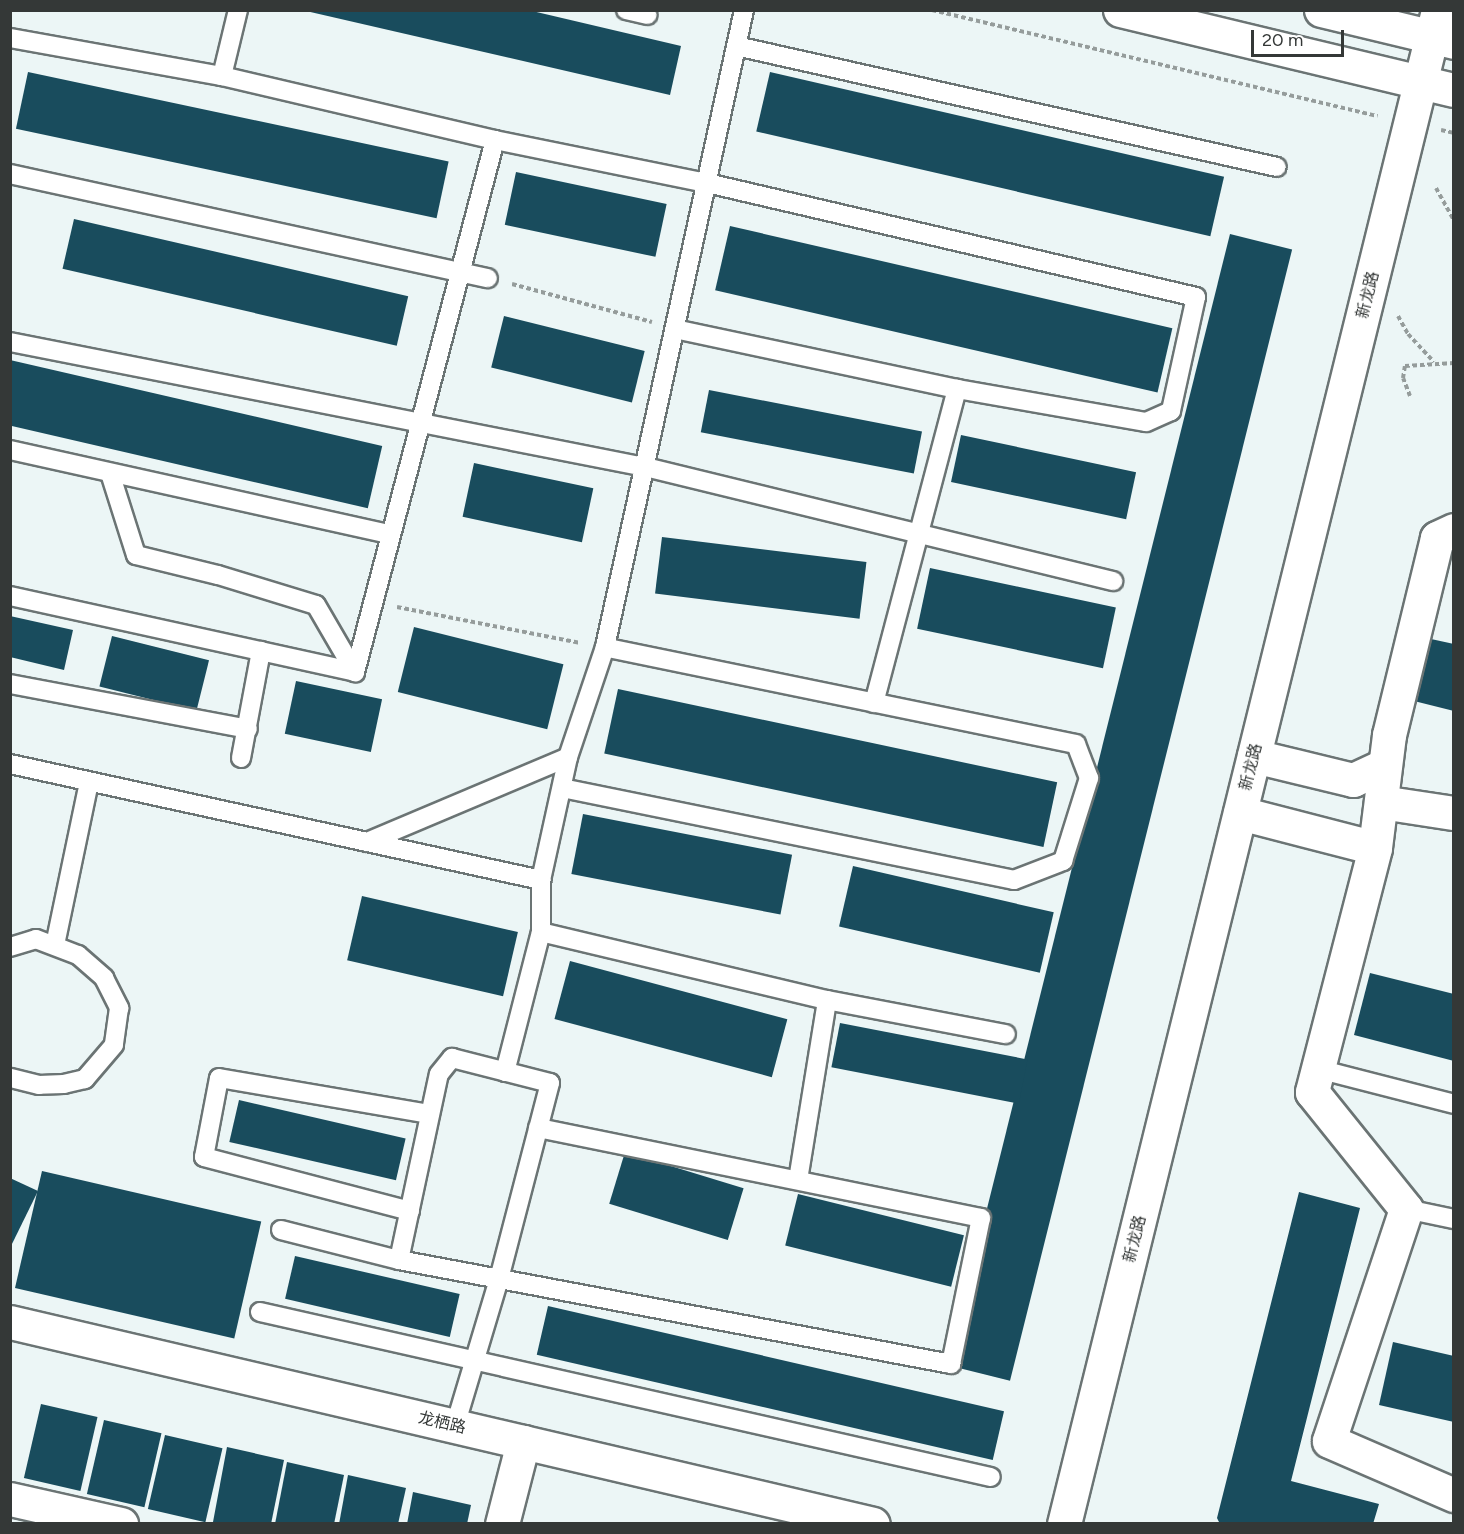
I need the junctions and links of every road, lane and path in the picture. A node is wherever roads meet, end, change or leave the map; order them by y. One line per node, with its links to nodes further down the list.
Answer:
1 (238, 10): 11 (lane)
2 (626, 10): 7 (lane)
3 (744, 10): 10 (lane)
4 (932, 10): 14 (path)
5 (1120, 10): 12 (street)
6 (1321, 10): 8 (street)
7 (647, 15)
8 (1441, 30): 12 (street, 新龙路)
9 (10, 38): 11 (lane)
10 (736, 46): 17 (lane); 19 (lane)
11 (222, 76): 16 (lane)
12 (1421, 82): 13 (street); 14 (street, 新龙路)
13 (1454, 90)
14 (1411, 123): 15 (path); 47 (street, 新龙路)
15 (1454, 133)
16 (495, 140): 19 (lane); 22 (lane)
17 (1277, 167)
18 (10, 174): 22 (lane)
19 (707, 183): 25 (lane); 29 (lane)
20 (1436, 188): 21 (path)
21 (1454, 220)
22 (460, 271): 23 (lane); 31 (lane)
23 (488, 278): 25 (path)
24 (1398, 316): 27 (path)
25 (675, 329): 29 (lane); 33 (lane)
26 (10, 342): 31 (lane)
27 (1435, 363): 28 (path); 30 (path)
28 (1454, 363)
29 (957, 389): 36 (lane)
30 (1410, 396)
31 (420, 421): 33 (lane); 37 (lane)
32 (10, 450): 34 (lane)
33 (645, 467): 36 (lane); 41 (lane)
34 (110, 473): 37 (lane); 43 (lane)
35 (1454, 530): 51 (street)
36 (919, 533): 38 (lane); 45 (lane)
37 (390, 534): 40 (lane)
38 (1113, 581)
39 (10, 596): 42 (lane)
40 (373, 602): 41 (path); 43 (lane)
41 (605, 647): 45 (lane); 48 (lane)
42 (261, 651): 43 (lane); 46 (lane)
43 (356, 672)
44 (10, 684): 46 (lane)
45 (874, 703): 53 (lane)
46 (248, 729): 49 (lane)
47 (1254, 756): 51 (street); 55 (street, 新龙路)
48 (568, 757): 53 (lane); 57 (lane)
49 (242, 758)
50 (10, 764): 52 (lane)
51 (1385, 765): 54 (street)
52 (89, 782): 57 (lane); 61 (lane)
53 (562, 788): 59 (lane)
54 (1381, 802): 56 (street); 58 (street)
55 (1240, 813): 58 (street); 90 (street, 新龙路)
56 (1454, 813)
57 (367, 842): 59 (lane)
58 (1375, 848): 65 (street)
59 (541, 880): 60 (lane)
60 (541, 932): 63 (lane); 66 (lane)
61 (55, 945): 62 (lane); 67 (lane)
62 (10, 947)
63 (827, 1000): 64 (lane); 71 (lane)
64 (1006, 1034)
65 (1318, 1069): 68 (lane); 72 (street)
66 (505, 1072): 69 (lane); 70 (lane)
67 (10, 1078)
68 (1454, 1104)
69 (430, 1114): 73 (lane); 73 (lane)
70 (538, 1128): 71 (lane); 77 (lane)
71 (798, 1180): 77 (lane)
72 (1406, 1209): 74 (lane); 84 (street)
73 (410, 1211): 76 (lane)
74 (1454, 1219)
75 (281, 1230): 76 (lane)
76 (399, 1260): 77 (lane)
77 (499, 1279): 80 (lane)
78 (260, 1312): 80 (lane)
79 (10, 1322): 81 (street, 龙栖路)
80 (473, 1360): 81 (lane); 83 (lane)
81 (455, 1426): 82 (street, 龙栖路)
82 (523, 1442): 88 (street); 89 (street, 龙栖路)
83 (991, 1477)
84 (1454, 1495)
85 (10, 1499): 86 (street)
86 (63, 1517): 87 (street)
87 (121, 1524)
88 (502, 1524)
89 (873, 1524)
90 (1064, 1524)

